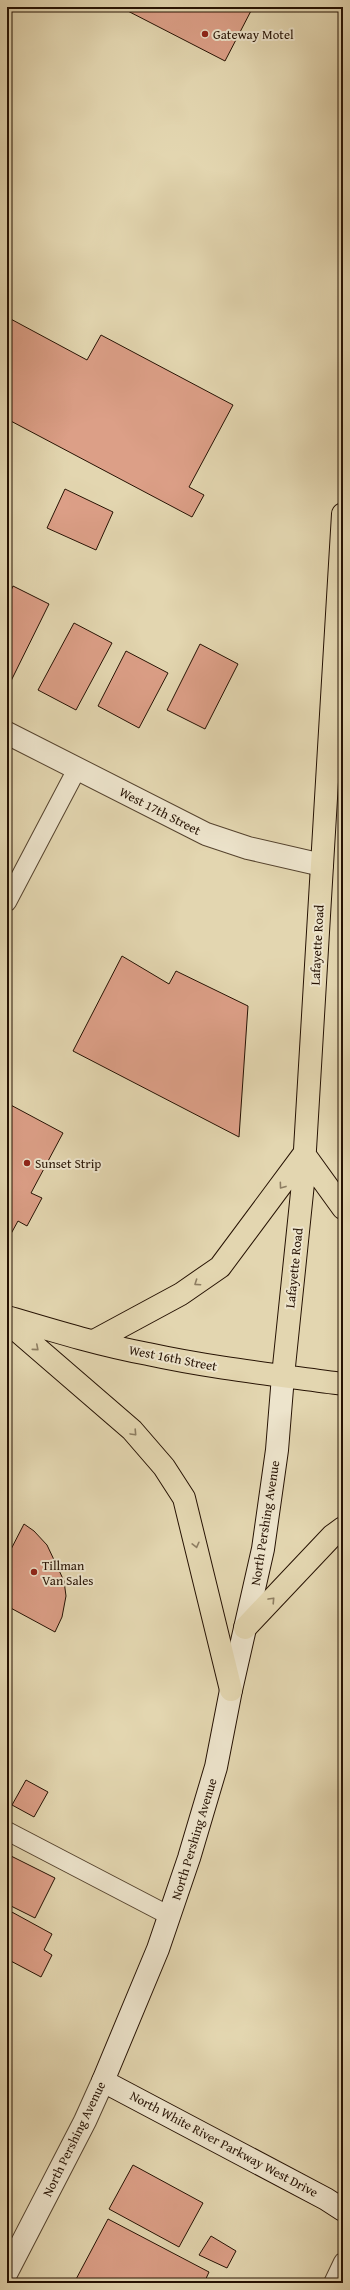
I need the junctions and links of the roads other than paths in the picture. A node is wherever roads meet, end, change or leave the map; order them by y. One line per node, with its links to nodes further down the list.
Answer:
1 (343, 514): 4 (main road, Lafayette Road)
2 (7, 733): 3 (main road, West 17th Street)
3 (77, 769): 4 (main road, West 17th Street); 5 (lane)
4 (322, 865): 6 (main road, Lafayette Road)
5 (7, 902)
6 (304, 1154): 7 (main road); 10 (main road, one-way to 10); 11 (main road, Lafayette Road)
7 (343, 1208)
8 (7, 1317): 10 (main road, West 16th Street)
9 (7, 1322): 15 (main road, one-way to 15)
10 (94, 1341): 11 (main road, West 16th Street)
11 (283, 1376): 12 (main road, West 16th Street); 14 (main road, North Pershing Avenue)
12 (343, 1384)
13 (343, 1528): 14 (main road, one-way to 13)
14 (245, 1628): 15 (main road, North Pershing Avenue)
15 (231, 1690): 17 (main road, North Pershing Avenue)
16 (7, 1831): 17 (lane)
17 (170, 1916): 18 (main road, North Pershing Avenue)
18 (103, 2081): 19 (main road, North White River Parkway West Drive); 21 (main road, North Pershing Avenue)
19 (343, 2210)
20 (343, 2262): 22 (lane)
21 (7, 2272)
22 (333, 2283)

